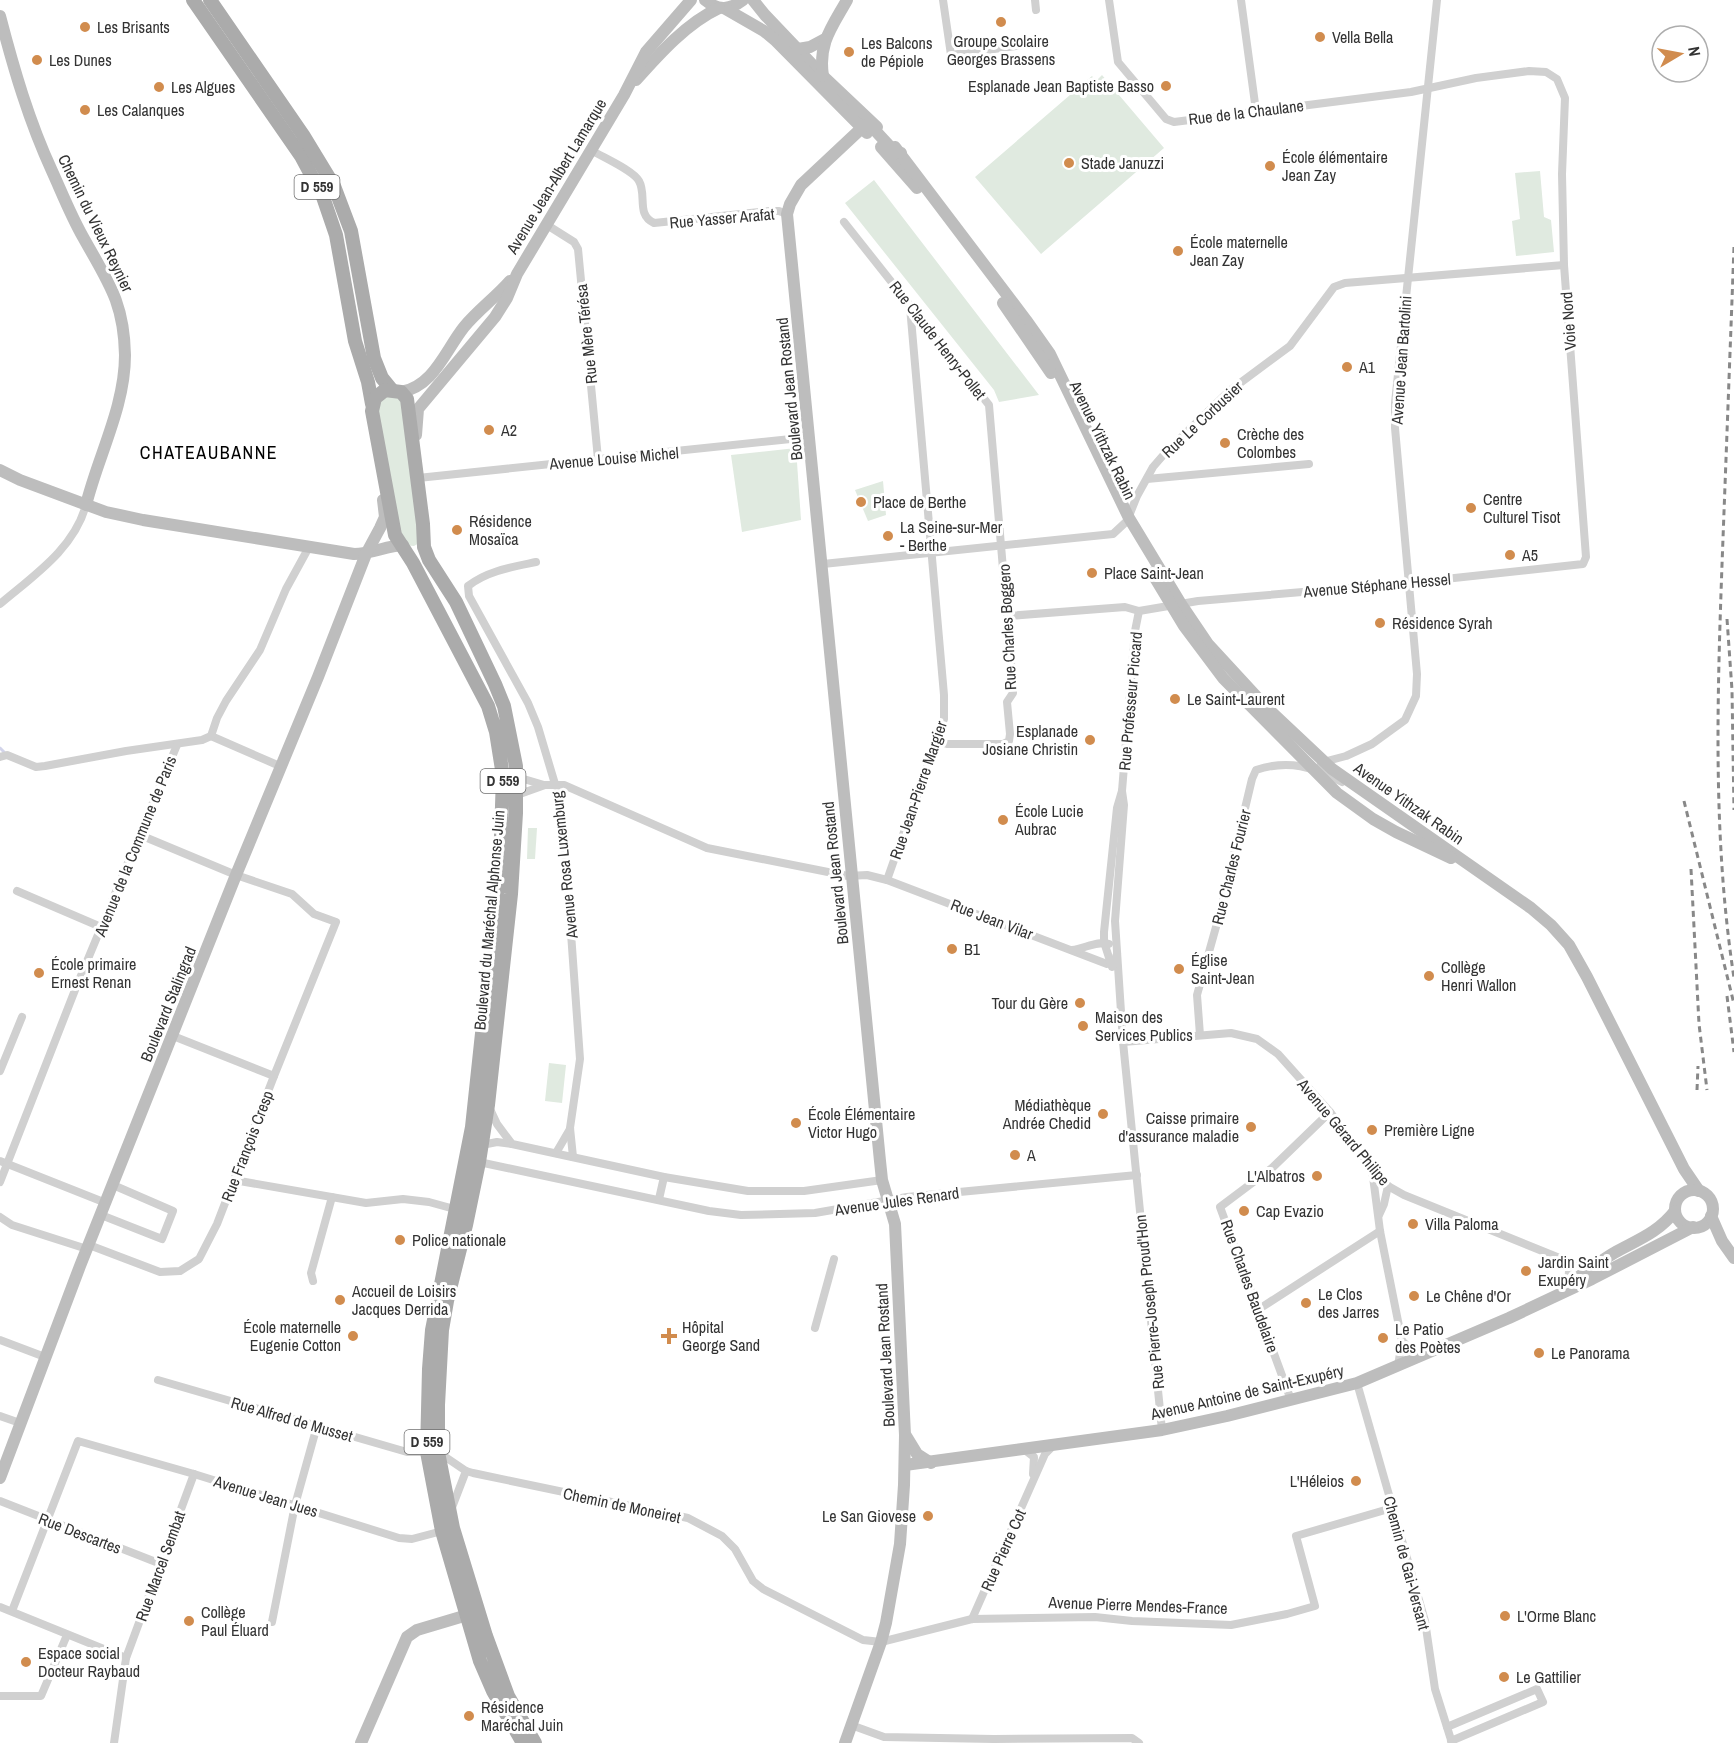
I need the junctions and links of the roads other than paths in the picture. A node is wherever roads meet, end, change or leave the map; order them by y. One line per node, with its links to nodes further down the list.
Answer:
1 (193, 0): 36 (main road, D 559)
2 (210, 0): 35 (main road, D 559)
3 (691, 0): 22 (street, Avenue Jean-Albert Lamarque)
4 (705, 0): 13 (street, Avenue Yithzak Rabin)
5 (743, 0): 13 (street, Avenue Jean-Albert Lamarque)
6 (753, 0): 18 (street, Avenue Yithzak Rabin)
7 (847, 0): 16 (street)
8 (943, 0): 17 (street)
9 (1035, 0): 14 (street)
10 (1109, 0): 23 (street, Rue de la Chaulane)
11 (1241, 0): 23 (street)
12 (1437, 0): 21 (street, Avenue Jean Bartolini)
13 (722, 8): 22 (street, Avenue Jean-Albert Lamarque); 25 (street, Avenue Yithzak Rabin)
14 (1036, 10)
15 (0, 16): 45 (street, Chemin du Vieux Reynier)
16 (825, 39): 18 (street); 19 (street)
17 (1024, 45)
18 (798, 49): 19 (street, Avenue Yithzak Rabin)
19 (823, 76): 24 (street, Avenue Yithzak Rabin)
20 (1557, 79): 21 (street, Rue de la Chaulane); 31 (street, Voie Nord)
21 (1428, 90): 23 (street, Rue de la Chaulane); 33 (street, Avenue Jean Bartolini)
22 (624, 95): 26 (street, Avenue Jean-Albert Lamarque)
23 (1256, 111)
24 (861, 113): 25 (street); 27 (street, Avenue Yithzak Rabin)
25 (861, 128): 27 (street); 28 (street); 46 (street, Avenue Yithzak Rabin)
26 (591, 150): 28 (street, Rue Yasser Arafat); 30 (street, Avenue Jean-Albert Lamarque)
27 (901, 153): 46 (street, Avenue Yithzak Rabin)
28 (787, 214): 37 (street, Boulevard Jean Rostand)
29 (844, 222): 34 (street, Rue Claude Henry-Pollet)
30 (547, 225): 32 (street, Avenue Jean-Albert Lamarque); 39 (street, Rue Mère Térésa)
31 (1564, 265): 33 (street, Rue Le Corbusier); 56 (street, Voie Nord)
32 (517, 274): 35 (street, Avenue Jean-Albert Lamarque); 38 (street, Avenue Jean-Albert Lamarque)
33 (1407, 277): 44 (street, Rue Le Corbusier); 57 (street, Avenue Jean Bartolini)
34 (910, 305): 49 (street, Rue Claude Henry-Pollet); 52 (street, Rue Jean-Pierre Margier)
35 (396, 391): 36 (main road); 38 (main road, Boulevard du Maréchal Alphonse Juin)
36 (372, 404): 42 (main road, Boulevard du Maréchal Alphonse Juin)
37 (810, 437): 39 (street, Avenue Louise Michel); 55 (street, Boulevard Jean Rostand)
38 (414, 452): 43 (main road, Boulevard du Maréchal Alphonse Juin)
39 (598, 459): 43 (street, Avenue Louise Michel)
40 (1309, 464): 44 (street)
41 (0, 470): 45 (street)
42 (382, 472): 48 (main road, Boulevard du Maréchal Alphonse Juin); 53 (street, Boulevard Stalingrad)
43 (418, 478): 47 (main road, Boulevard du Maréchal Alphonse Juin)
44 (1147, 479): 46 (street, Rue Le Corbusier)
45 (86, 505): 50 (street); 59 (street)
46 (1127, 521): 49 (street); 60 (street, Avenue Yithzak Rabin)
47 (423, 539): 48 (main road); 70 (main road, Boulevard du Maréchal Alphonse Juin / D 559)
48 (403, 545): 51 (street); 98 (main road, Boulevard du Maréchal Alphonse Juin / D 559)
49 (1002, 545): 52 (street); 62 (street, Rue Charles Boggero)
50 (309, 546): 53 (street); 63 (street)
51 (381, 549): 53 (street); 58 (street, Boulevard Stalingrad)
52 (932, 552): 55 (street); 64 (street, Rue Jean-Pierre Margier)
53 (366, 554): 58 (street, Boulevard Stalingrad)
54 (536, 562): 71 (street, Avenue Rosa Luxemburg)
55 (823, 564): 78 (street, Boulevard Jean Rostand)
56 (1582, 564): 57 (street, Avenue Stéphane Hessel)
57 (1408, 583): 60 (street, Avenue Stéphane Hessel); 69 (street, Avenue Jean Bartolini)
58 (349, 597): 68 (street, Boulevard Stalingrad)
59 (0, 604)
60 (1176, 605): 61 (street, Avenue Stéphane Hessel); 66 (street, Avenue Yithzak Rabin); 66 (street, Avenue Yithzak Rabin)
61 (1138, 611): 62 (street); 73 (street, Rue Professeur Piccard)
62 (1008, 616): 64 (street, Rue Charles Boggero)
63 (211, 736): 65 (street); 68 (street)
64 (937, 741): 79 (street, Rue Jean-Pierre Margier)
65 (177, 745): 67 (street); 75 (street, Avenue de la Commune de Paris)
66 (1296, 750): 69 (street, Avenue Yithzak Rabin); 69 (street, Avenue Yithzak Rabin); 88 (street, Rue Charles Fourier)
67 (0, 757)
68 (282, 767): 77 (street, Boulevard Stalingrad)
69 (1321, 769): 76 (street, Avenue Yithzak Rabin); 76 (street, Avenue Yithzak Rabin)
70 (517, 777): 72 (street); 74 (main road, Boulevard du Maréchal Alphonse Juin / D 559)
71 (555, 784): 72 (street); 78 (street, Rue Jean Vilar); 95 (street, Avenue Rosa Luxemburg)
72 (544, 785): 74 (street)
73 (1122, 791): 82 (street, Rue Professeur Piccard); 84 (street, Rue Professeur Piccard)
74 (517, 795): 93 (main road, Boulevard du Maréchal Alphonse Juin / D 559)
75 (140, 835): 77 (street); 81 (street, Avenue de la Commune de Paris)
76 (1465, 864): 102 (street, Avenue Yithzak Rabin)
77 (236, 875): 89 (street, Boulevard Stalingrad); 92 (street, Rue François Cresp)
78 (850, 876): 79 (street, Rue Jean Vilar); 106 (street, Boulevard Jean Rostand)
79 (888, 880): 83 (street, Rue Jean Vilar)
80 (17, 891): 81 (street)
81 (101, 927): 100 (street, Avenue de la Commune de Paris)
82 (1104, 942): 83 (street); 84 (street); 85 (street, Rue Professeur Piccard)
83 (1072, 951): 85 (street, Rue Jean Vilar)
84 (1117, 952): 85 (street); 86 (street, Rue Professeur Piccard)
85 (1111, 964): 86 (street, Rue Professeur Piccard)
86 (1119, 990): 90 (street, Rue Pierre-Joseph Proud'Hon)
87 (22, 1017): 91 (street)
88 (1200, 1035): 90 (street, Avenue Gérard Philipe); 94 (street, Avenue Gérard Philipe)
89 (173, 1036): 92 (street); 109 (street, Boulevard Stalingrad)
90 (1123, 1041): 103 (street, Rue Pierre-Joseph Proud'Hon)
91 (0, 1071)
92 (274, 1076): 105 (street, Rue François Cresp)
93 (488, 1105): 96 (street); 98 (main road, Boulevard du Maréchal Alphonse Juin / D 559)
94 (1330, 1112): 101 (street, Avenue Gérard Philipe); 136 (street, Rue Charles Baudelaire)
95 (570, 1128): 97 (street, Avenue Rosa Luxemburg); 99 (street, Avenue Rosa Luxemburg)
96 (512, 1144): 97 (street, Avenue Jules Renard); 98 (street, Avenue Jules Renard)
97 (556, 1153): 99 (street, Avenue Jules Renard)
98 (475, 1154): 115 (street, Avenue Jules Renard); 119 (main road, Boulevard du Maréchal Alphonse Juin / D 559)
99 (573, 1157): 104 (street, Avenue Jules Renard)
100 (3, 1162): 107 (street, Avenue de la Commune de Paris); 118 (street)
101 (1372, 1168): 108 (street, Avenue Gérard Philipe); 111 (street)
102 (1684, 1169): 110 (street, Avenue Yithzak Rabin); 112 (street)
103 (1137, 1175): 116 (street, Avenue Jules Renard); 149 (street, Rue Pierre-Joseph Proud'Hon)
104 (664, 1178): 106 (street, Avenue Jules Renard); 115 (street)
105 (234, 1180): 114 (street); 127 (street, Rue François Cresp)
106 (882, 1180): 116 (street, Boulevard Jean Rostand)
107 (0, 1182)
108 (1385, 1184): 111 (street); 113 (street, Avenue Gérard Philipe); 117 (street)
109 (113, 1185): 118 (street, Boulevard Stalingrad); 118 (street)
110 (1699, 1191): 112 (street); 122 (street)
111 (1375, 1194): 121 (street)
112 (1682, 1194): 120 (street)
113 (1404, 1195): 117 (street); 130 (street, Avenue Gérard Philipe)
114 (332, 1197): 119 (street); 133 (street)
115 (659, 1199): 116 (street, Avenue Jules Renard)
116 (888, 1200): 150 (street, Boulevard Jean Rostand)
117 (1384, 1204): 121 (street)
118 (104, 1209): 127 (street, Boulevard Stalingrad)
119 (462, 1210): 153 (main road, Boulevard du Maréchal Alphonse Juin / D 559)
120 (1675, 1211): 124 (street); 132 (street, Avenue Antoine de Saint-Exupéry)
121 (1378, 1216): 125 (street)
122 (1711, 1216): 124 (street); 126 (street)
123 (0, 1217): 127 (street, Rue François Cresp)
124 (1695, 1227): 126 (street); 131 (street, Avenue Antoine de Saint-Exupéry)
125 (1380, 1230): 136 (street); 139 (street)
126 (1722, 1241): 128 (street)
127 (88, 1247): 140 (street, Boulevard Stalingrad)
128 (1734, 1258)
129 (834, 1259): 137 (street)
130 (1567, 1261): 132 (street, Avenue Gérard Philipe); 134 (street)
131 (1621, 1264): 132 (street); 135 (street, Avenue Antoine de Saint-Exupéry)
132 (1592, 1268): 134 (street, Avenue Antoine de Saint-Exupéry)
133 (313, 1281)
134 (1568, 1284): 135 (street, Avenue Antoine de Saint-Exupéry)
135 (1553, 1296): 141 (street, Avenue Antoine de Saint-Exupéry)
136 (1259, 1309): 145 (street, Rue Charles Baudelaire)
137 (815, 1328)
138 (0, 1340): 140 (street)
139 (1402, 1341): 141 (street); 142 (street)
140 (45, 1357): 147 (street, Boulevard Stalingrad)
141 (1420, 1357): 142 (street, Avenue Antoine de Saint-Exupéry)
142 (1398, 1366): 144 (street, Avenue Antoine de Saint-Exupéry)
143 (158, 1380): 148 (street, Rue Alfred de Musset)
144 (1357, 1383): 145 (street, Avenue Antoine de Saint-Exupéry); 162 (street, Chemin de Gai-Versant)
145 (1291, 1400): 149 (street, Avenue Antoine de Saint-Exupéry)
146 (0, 1416): 147 (street)
147 (20, 1423): 158 (street, Boulevard Stalingrad)
148 (317, 1426): 153 (street, Rue Alfred de Musset); 161 (street)
149 (1162, 1430): 151 (street, Avenue Antoine de Saint-Exupéry)
150 (905, 1435): 154 (street); 155 (street, Boulevard Jean Rostand)
151 (1053, 1446): 152 (street, Avenue Antoine de Saint-Exupéry); 159 (street, Rue Pierre Cot)
152 (1025, 1450): 154 (street, Avenue Antoine de Saint-Exupéry); 159 (street)
153 (433, 1452): 156 (street, Chemin de Moneiret); 163 (main road, Boulevard du Maréchal Alphonse Juin / D 559); 165 (main road, Boulevard du Maréchal Alphonse Juin / D 559)
154 (931, 1463): 155 (street, Avenue Antoine de Saint-Exupéry)
155 (904, 1465): 173 (street, Boulevard Jean Rostand)
156 (466, 1471): 163 (street); 173 (street, Chemin de Moneiret)
157 (194, 1474): 161 (street, Avenue Jean Jues); 164 (street, Avenue Jean Jues); 166 (street, Rue Marcel Sembat)
158 (0, 1478)
159 (1034, 1481): 170 (street, Rue Pierre Cot)
160 (0, 1501): 164 (street, Rue Descartes)
161 (295, 1505): 165 (street, Avenue Jean Jues); 171 (street)
162 (1392, 1508): 170 (street, Avenue Pierre Mendes-France); 177 (street, Chemin de Gai-Versant)
163 (450, 1512): 165 (main road, Boulevard du Maréchal Alphonse Juin / D 559)
164 (48, 1520): 166 (street, Rue Descartes); 168 (street)
165 (448, 1529): 169 (main road, Boulevard du Maréchal Alphonse Juin / D 559)
166 (161, 1564): 174 (street, Rue Marcel Sembat)
167 (0, 1607): 168 (street)
168 (12, 1611): 172 (street)
169 (472, 1614): 181 (street); 182 (main road, Boulevard du Maréchal Alphonse Juin / D 559); 183 (main road, Boulevard du Maréchal Alphonse Juin / D 559)
170 (972, 1619): 173 (street, Avenue Pierre Mendes-France)
171 (272, 1622)
172 (67, 1635): 174 (street); 175 (street)
173 (881, 1642): 176 (street)
174 (126, 1658): 180 (street, Rue Marcel Sembat)
175 (0, 1696)
176 (851, 1725): 178 (street); 184 (street)
177 (1447, 1727): 179 (street, Chemin de Gai-Versant); 179 (street)
178 (1138, 1741)
179 (1451, 1742)
180 (114, 1743)
181 (361, 1743)
182 (523, 1743)
183 (535, 1743)
184 (845, 1743)

